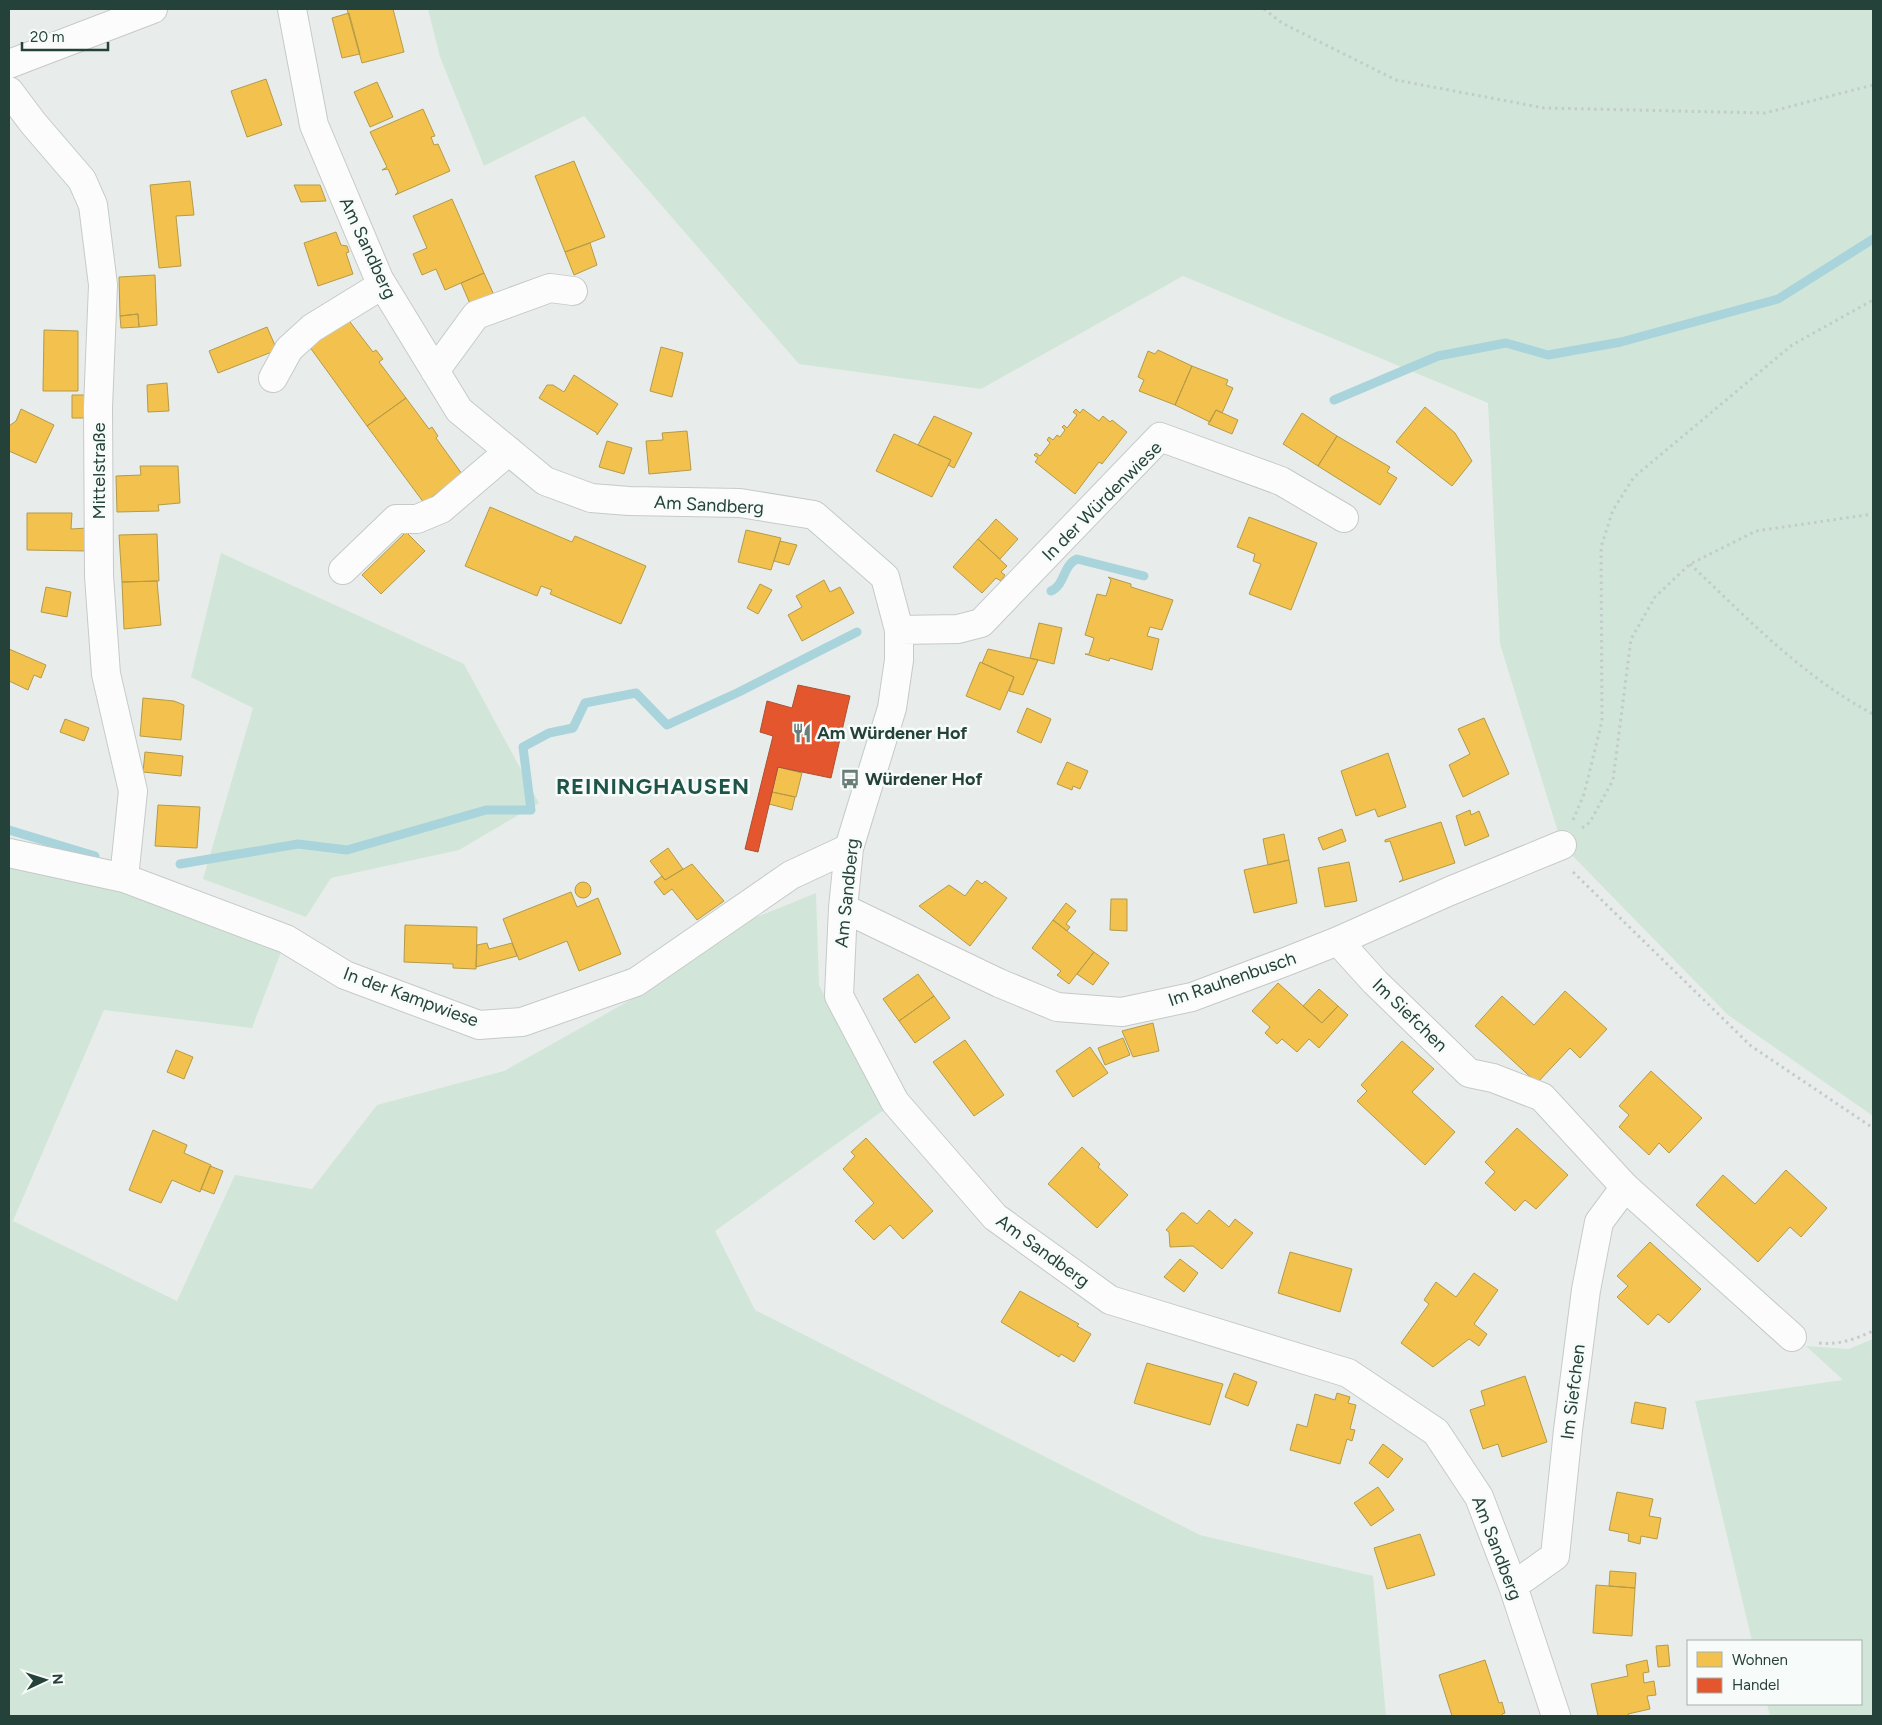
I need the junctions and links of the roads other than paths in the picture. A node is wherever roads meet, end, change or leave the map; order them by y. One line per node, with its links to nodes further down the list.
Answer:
1 (153, 9): 3 (street)
2 (292, 9): 5 (street, Am Sandberg)
3 (9, 64)
4 (9, 91): 16 (street, Mittelstraße)
5 (382, 285): 7 (street, Am Sandberg); 8 (street)
6 (573, 291): 7 (street)
7 (435, 371): 9 (street, Am Sandberg)
8 (272, 378)
9 (509, 451): 11 (street); 12 (street, Am Sandberg)
10 (1344, 518): 12 (street, In der Würdenwiese)
11 (343, 570)
12 (899, 630): 13 (street, Am Sandberg)
13 (849, 848): 16 (street, In der Kampwiese); 17 (street, Am Sandberg)
14 (1556, 848): 18 (street, Im Rauhenbusch)
15 (9, 853): 16 (street, In der Kampwiese)
16 (124, 878)
17 (843, 908): 18 (street, Im Rauhenbusch); 21 (street, Am Sandberg)
18 (1338, 941): 19 (street, Im Siefchen)
19 (1625, 1187): 20 (street, Im Siefchen); 21 (street, Im Siefchen)
20 (1792, 1337)
21 (1513, 1586): 22 (street, Am Sandberg)
22 (1556, 1716)

